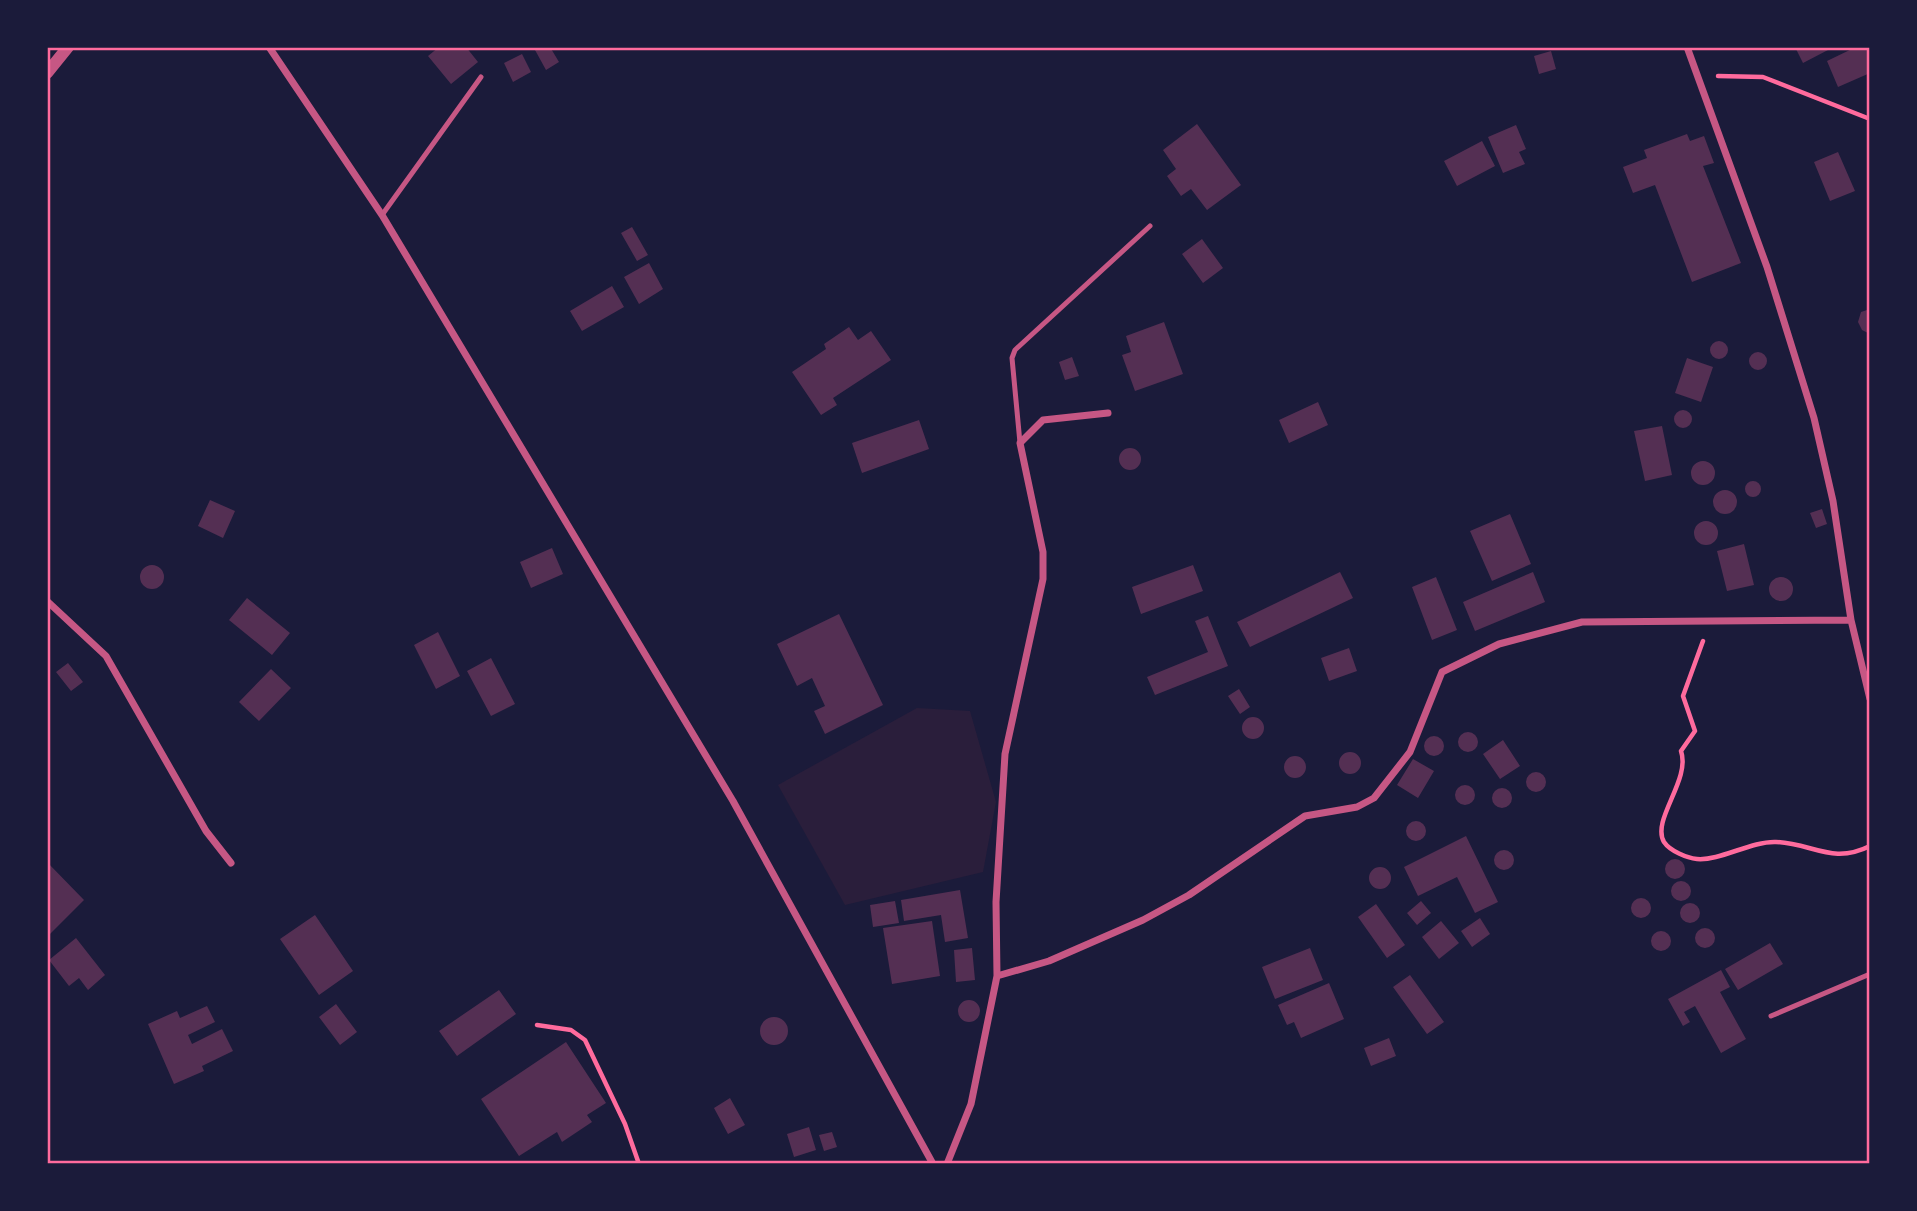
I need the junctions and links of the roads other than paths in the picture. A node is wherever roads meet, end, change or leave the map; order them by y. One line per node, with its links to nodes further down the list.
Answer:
1 (68, 47): 4 (street)
2 (269, 47): 6 (street)
3 (1687, 47): 11 (street)
4 (47, 72)
5 (481, 77): 6 (lane)
6 (382, 215): 17 (street)
7 (1150, 226): 9 (lane)
8 (1108, 413): 9 (street)
9 (1020, 443): 15 (street)
10 (47, 601): 13 (street)
11 (1851, 620): 12 (street); 15 (street)
12 (1870, 699)
13 (231, 863)
14 (1870, 974): 16 (lane)
15 (997, 976): 18 (street)
16 (1771, 1016)
17 (933, 1164)
18 (947, 1164)

